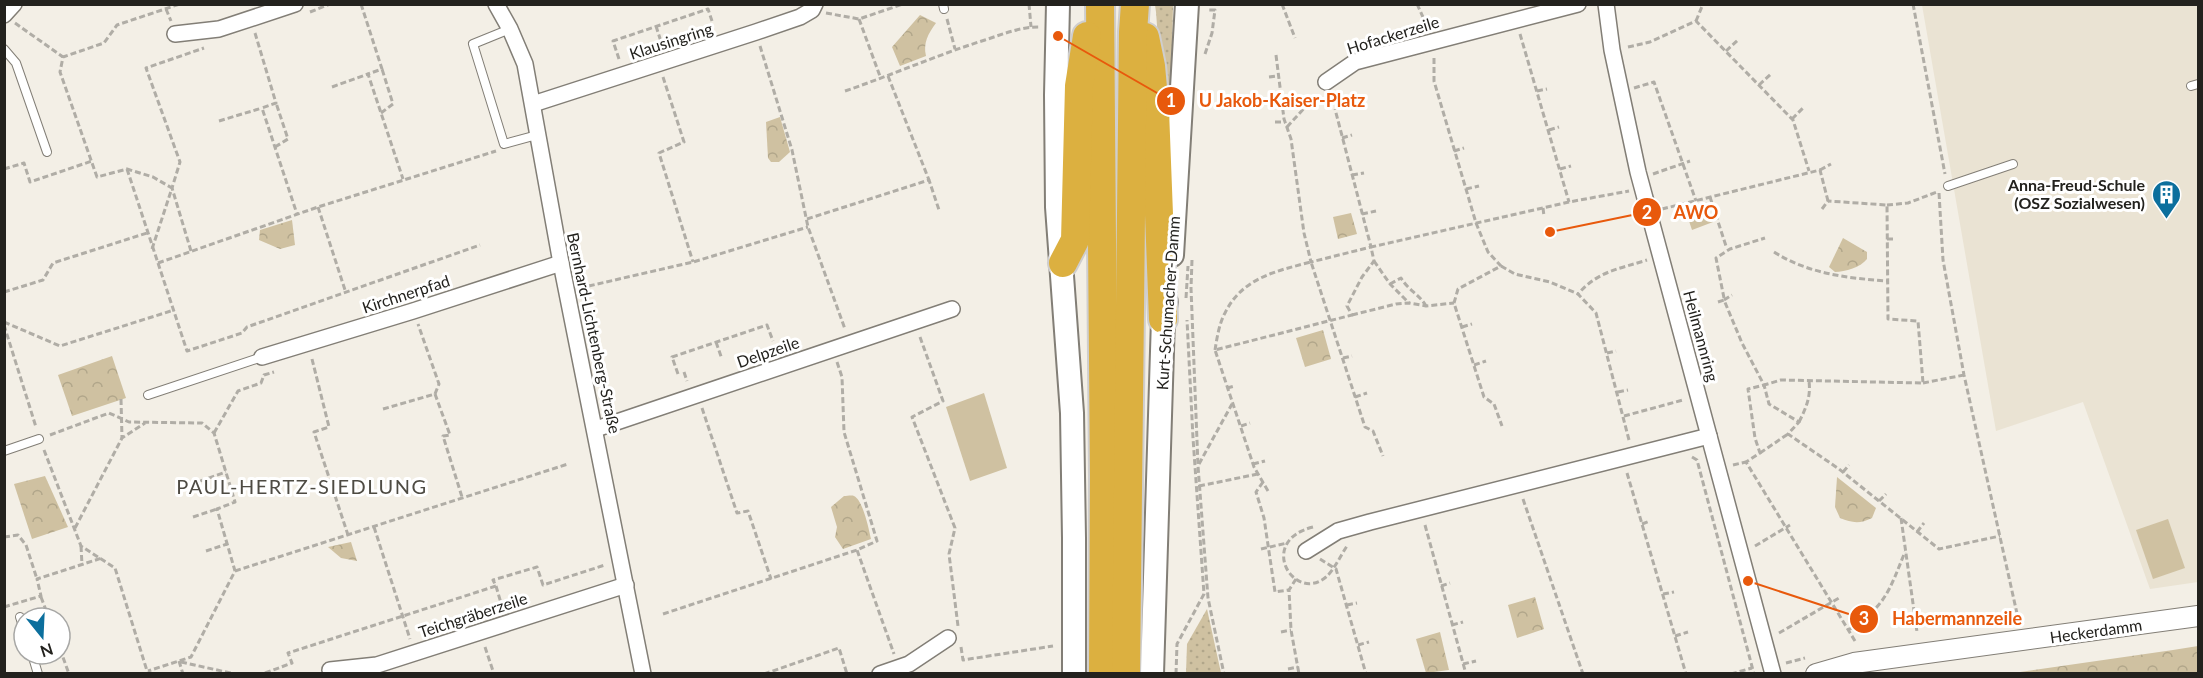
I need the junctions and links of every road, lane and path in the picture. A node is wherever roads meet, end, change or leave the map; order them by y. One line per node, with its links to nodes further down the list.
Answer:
1 (14, 4): 24 (street)
2 (180, 4): 45 (path)
3 (330, 4): 20 (path)
4 (362, 4): 48 (path)
5 (496, 4): 31 (street, Bernhard-Lichtenberg-Straße)
6 (903, 4): 26 (path)
7 (1029, 4): 30 (path)
8 (1058, 4): 152 (main road)
9 (1137, 4): 173 (highway); 359 (highway)
10 (1187, 4): 173 (main road, Kurt-Schumacher-Damm)
11 (1206, 4): 23 (path)
12 (1282, 4): 36 (path)
13 (1416, 4): 32 (path)
14 (1578, 4): 57 (street, Hofackerzeile)
15 (1606, 4): 41 (street, Heilmannring)
16 (1703, 4): 28 (path)
17 (1913, 4): 110 (path)
18 (813, 7): 26 (path); 34 (street, Klausingring)
19 (944, 7): 40 (path)
20 (301, 9): 25 (street)
21 (1215, 10): 46 (path)
22 (1100, 11): 152 (highway); 358 (highway)
23 (1207, 15)
24 (8, 18): 45 (path)
25 (251, 19): 35 (street); 65 (path)
26 (859, 19): 55 (path)
27 (712, 21): 51 (path)
28 (1696, 21): 41 (path); 42 (path)
29 (1023, 27): 40 (path)
30 (1031, 27)
31 (510, 30): 66 (street, Bernhard-Lichtenberg-Straße); 83 (lane)
32 (1429, 30)
33 (1519, 31): 63 (path)
34 (756, 32): 47 (street, Klausingring); 129 (path)
35 (175, 34)
36 (1295, 38)
37 (1738, 39): 42 (path)
38 (213, 45): 111 (path)
39 (4, 49): 90 (lane)
40 (955, 49): 52 (path)
41 (1612, 50): 64 (street, Heilmannring)
42 (1726, 51): 59 (path)
43 (1434, 52): 72 (path)
44 (1276, 55): 53 (path)
45 (63, 57): 92 (path)
46 (1203, 62)
47 (659, 64): 51 (street, Klausingring); 148 (path)
48 (382, 69): 50 (path); 73 (path)
49 (1772, 73): 59 (path)
50 (368, 74): 60 (path); 73 (path)
51 (624, 75): 66 (street, Klausingring)
52 (888, 76): 55 (path); 107 (path)
53 (1277, 76): 54 (path); 78 (path)
54 (1269, 77)
55 (880, 79): 62 (path)
56 (1660, 80): 58 (path)
57 (1326, 82)
58 (1654, 82): 64 (path); 79 (path)
59 (1759, 85): 74 (path)
60 (332, 87)
61 (1547, 89): 63 (path)
62 (845, 91)
63 (1537, 91): 82 (path)
64 (1621, 93): 108 (street, Heilmannring)
65 (276, 103): 69 (path); 86 (path)
66 (533, 104): 83 (street, Bernhard-Lichtenberg-Straße)
67 (1308, 104): 80 (path)
68 (1804, 107): 74 (path)
69 (262, 108): 75 (path); 86 (path)
70 (1335, 109): 85 (path)
71 (1451, 110): 72 (path)
72 (1443, 112): 89 (path)
73 (381, 113): 106 (path)
74 (1792, 119): 103 (path)
75 (219, 121)
76 (1674, 121): 79 (path)
77 (1275, 122): 78 (path)
78 (1285, 122): 80 (path)
79 (1668, 123): 95 (path)
80 (1287, 127): 91 (path)
81 (1559, 127): 82 (path)
82 (1548, 130): 101 (path)
83 (537, 135): 151 (street, Bernhard-Lichtenberg-Straße)
84 (1352, 135): 85 (path)
85 (1342, 138): 105 (path)
86 (275, 147): 126 (path)
87 (1464, 148): 89 (path)
88 (497, 150): 106 (path)
89 (1454, 151): 112 (path)
90 (47, 152)
91 (1294, 160): 93 (path); 113 (path)
92 (92, 161): 99 (path); 100 (path)
93 (1286, 161)
94 (1690, 161): 95 (path)
95 (1683, 164): 108 (path); 116 (path)
96 (1831, 164): 102 (path)
97 (2013, 164): 110 (lane)
98 (1571, 166): 101 (path)
99 (4, 169)
100 (127, 169): 111 (path); 132 (path)
101 (1560, 169): 118 (path)
102 (1820, 170): 103 (path); 117 (path)
103 (1809, 171): 115 (path)
104 (1364, 173): 105 (path)
105 (1352, 175): 127 (path)
106 (402, 179): 120 (path)
107 (929, 180): 123 (path); 129 (path)
108 (1641, 183): 118 (path); 125 (street, Heilmannring)
109 (1479, 186): 112 (path)
110 (1948, 186)
111 (172, 188): 141 (path); 142 (path)
112 (1466, 189): 130 (path)
113 (1299, 197): 114 (path); 133 (path)
114 (1292, 198)
115 (1710, 198): 116 (path); 139 (path)
116 (1696, 201): 125 (path)
117 (1828, 201): 119 (path); 122 (path)
118 (1569, 202): 121 (path)
119 (1887, 205): 136 (path); 200 (path)
120 (318, 207): 126 (path); 159 (path)
121 (1543, 208): 128 (path); 130 (path)
122 (1822, 209)
123 (939, 210)
124 (1376, 211): 127 (path)
125 (1649, 212): 145 (street, Heilmannring)
126 (297, 214): 142 (path)
127 (1362, 214): 140 (path)
128 (1544, 216)
129 (807, 219): 131 (path)
130 (1476, 223): 140 (path); 153 (path)
131 (808, 227): 148 (path); 183 (path)
132 (147, 233): 141 (path); 158 (path)
133 (1304, 233): 134 (path); 149 (path)
134 (1297, 234)
135 (1765, 238): 162 (path)
136 (1887, 239): 137 (path); 154 (path)
137 (1896, 239)
138 (480, 245): 159 (path)
139 (1726, 246)
140 (1371, 247): 147 (path); 149 (path)
141 (152, 249): 150 (path)
142 (191, 252): 150 (path)
143 (1774, 252): 154 (path)
144 (1192, 254): 248 (path)
145 (1660, 256): 160 (path); 216 (street, Heilmannring)
146 (1188, 258): 361 (path)
147 (1374, 261): 155 (path); 171 (path)
148 (693, 262): 157 (path)
149 (1311, 262): 175 (path); 184 (path)
150 (158, 263): 168 (path)
151 (561, 263): 157 (street, Bernhard-Lichtenberg-Straße); 169 (street, Kirchnerpfad)
152 (1063, 263): 357 (main road)
153 (1501, 266): 160 (path); 165 (path)
154 (1887, 282): 156 (path); 208 (path)
155 (1390, 284): 164 (path); 166 (path)
156 (1895, 284)
157 (567, 291): 231 (street, Bernhard-Lichtenberg-Straße)
158 (4, 292)
159 (346, 294): 168 (path)
160 (1578, 294): 172 (path)
161 (1732, 295): 162 (path)
162 (1724, 299): 163 (path); 182 (path)
163 (1718, 302)
164 (1409, 303): 166 (path); 171 (path)
165 (1454, 303): 166 (path); 178 (path)
166 (1426, 306)
167 (952, 309): 174 (street, Delpzeile)
168 (174, 310): 176 (path)
169 (413, 311): 188 (street, Kirchnerpfad); 214 (path)
170 (1604, 313): 172 (path)
171 (1352, 315): 175 (path)
172 (1597, 315): 186 (path)
173 (1163, 319): 360 (main road, Kurt-Schumacher-Damm)
174 (915, 321): 183 (street, Delpzeile); 330 (path)
175 (1330, 322): 184 (path); 190 (path)
176 (4, 324): 238 (path)
177 (1472, 324): 178 (path)
178 (1462, 327): 194 (path)
179 (1749, 340): 182 (path)
180 (716, 342): 181 (path); 189 (path); 197 (path)
181 (773, 342)
182 (1742, 343): 207 (path)
183 (850, 344): 231 (street, Delpzeile)
184 (1215, 350): 210 (path)
185 (1616, 351): 186 (path)
186 (1607, 353): 212 (path)
187 (1353, 356): 190 (path)
188 (262, 357): 215 (lane)
189 (722, 359)
190 (1342, 359): 217 (path)
191 (837, 361): 279 (path)
192 (1486, 361): 194 (path)
193 (303, 362): 271 (path)
194 (1474, 365): 221 (path)
195 (284, 369): 233 (path)
196 (1780, 373): 202 (path)
197 (678, 374)
198 (1827, 375): 204 (path)
199 (1855, 375): 205 (path)
200 (1964, 375): 208 (path); 272 (path)
201 (1883, 376): 206 (path)
202 (1781, 380): 203 (path); 207 (path)
203 (1809, 380): 204 (path); 227 (path)
204 (1827, 381): 205 (path)
205 (1855, 382): 206 (path)
206 (1883, 382): 208 (path)
207 (1764, 384): 227 (path); 240 (path)
208 (1923, 384)
209 (1235, 386): 210 (path)
210 (1227, 388): 220 (path)
211 (1628, 390): 212 (path)
212 (1618, 392): 224 (path)
213 (1367, 393): 217 (path)
214 (435, 394): 223 (path); 258 (path)
215 (148, 395)
216 (1698, 395): 224 (path); 236 (street, Heilmannring)
217 (1355, 397): 235 (path)
218 (121, 399): 225 (path)
219 (1501, 400): 221 (path)
220 (1232, 403): 229 (path); 248 (path)
221 (1494, 404): 230 (path)
222 (702, 406): 295 (path)
223 (383, 409)
224 (1624, 416): 242 (path)
225 (123, 419): 226 (path); 237 (path); 238 (path)
226 (147, 422): 233 (path); 237 (path)
227 (1799, 422): 234 (path)
228 (1250, 423): 229 (path)
229 (1240, 426): 246 (path)
230 (1502, 426)
231 (596, 429): 289 (street, Bernhard-Lichtenberg-Straße)
232 (1382, 432): 235 (path)
233 (214, 433): 249 (path)
234 (1788, 434): 240 (path); 250 (path)
235 (1374, 435): 241 (path)
236 (1709, 436): 242 (street); 281 (street, Heilmannring)
237 (122, 438): 269 (path)
238 (39, 439): 239 (lane); 269 (path)
239 (4, 450)
240 (1760, 453): 268 (path)
241 (1383, 456)
242 (1628, 458): 253 (street); 266 (path)
243 (1697, 460): 347 (path)
244 (1265, 461): 246 (path)
245 (567, 464): 258 (path)
246 (1253, 464): 251 (path)
247 (1849, 465): 250 (path)
248 (1198, 466): 254 (path)
249 (226, 472): 255 (path); 260 (path)
250 (1843, 472): 259 (path)
251 (1258, 474): 252 (path); 254 (path)
252 (1263, 482): 256 (path); 277 (path)
253 (1518, 485): 261 (street); 285 (path)
254 (1199, 486): 362 (path)
255 (183, 487)
256 (1268, 491)
257 (1886, 494): 259 (path)
258 (462, 497): 267 (path)
259 (1880, 501): 263 (path)
260 (217, 508): 262 (path); 275 (path)
261 (1420, 510): 284 (street); 302 (path)
262 (193, 518)
263 (1900, 518): 270 (path); 282 (path)
264 (1650, 521): 266 (path)
265 (1924, 523): 270 (path)
266 (1642, 524): 287 (path)
267 (374, 527): 271 (path); 316 (path)
268 (1787, 527): 281 (path); 291 (path)
269 (75, 529): 276 (path)
270 (1917, 532): 272 (path)
271 (348, 535): 293 (path)
272 (2000, 536): 318 (path)
273 (4, 537): 294 (path)
274 (1287, 543): 277 (path)
275 (227, 544): 283 (path); 293 (path)
276 (81, 546): 288 (path); 292 (path)
277 (1268, 547): 278 (path); 304 (path)
278 (1261, 549)
279 (857, 550): 295 (path); 344 (path)
280 (1548, 550): 285 (path)
281 (1739, 550): 332 (street, Heilmannring)
282 (1905, 550): 325 (path); 329 (path)
283 (206, 551)
284 (1306, 551): 312 (path)
285 (1541, 552): 299 (path)
286 (1659, 554): 287 (path)
287 (1651, 556): 307 (path)
288 (102, 558): 292 (path); 348 (path)
289 (621, 559): 300 (street, Bernhard-Lichtenberg-Straße); 301 (path)
290 (1814, 560): 291 (path)
291 (1807, 564): 310 (path)
292 (82, 565): 294 (path)
293 (235, 571): 339 (path)
294 (37, 579): 308 (path)
295 (771, 579): 315 (path)
296 (1296, 579): 303 (path)
297 (1558, 582): 299 (path)
298 (1450, 584): 302 (path)
299 (1552, 584): 320 (path)
300 (626, 585): 322 (street, Teichgräberzeile); 353 (street, Bernhard-Lichtenberg-Straße)
301 (496, 586): 316 (path); 322 (path)
302 (1441, 586): 323 (path)
303 (1288, 590): 304 (path); 324 (path)
304 (1275, 592): 306 (path)
305 (1674, 592): 307 (path)
306 (1269, 593)
307 (1663, 594): 331 (path)
308 (41, 596): 313 (path); 314 (path)
309 (1839, 598): 310 (path)
310 (1830, 602): 325 (path); 332 (path)
311 (1357, 603): 312 (path)
312 (1347, 605): 335 (path)
313 (45, 606)
314 (4, 607)
315 (663, 614)
316 (402, 616): 337 (path); 349 (path)
317 (2199, 616): 371 (street, Heckerdamm)
318 (2018, 618)
319 (1572, 619): 320 (path)
320 (1565, 621): 341 (path)
321 (1463, 622): 323 (path)
322 (507, 623): 326 (street, Teichgräberzeile)
323 (1452, 625): 342 (path)
324 (1291, 630): 327 (path); 343 (path)
325 (1848, 630): 333 (path)
326 (481, 632): 337 (street, Teichgräberzeile); 352 (path)
327 (1281, 632)
328 (1688, 632): 331 (path)
329 (1917, 632)
330 (956, 635): 336 (path); 344 (street)
331 (1675, 636): 367 (path)
332 (1764, 641): 370 (street, Heilmannring)
333 (1855, 641)
334 (1369, 642): 335 (path)
335 (1358, 645): 364 (path)
336 (1053, 646)
337 (414, 653): 346 (street, Teichgräberzeile)
338 (1586, 660): 341 (path)
339 (179, 661): 348 (path); 350 (path); 351 (path)
340 (1476, 661): 342 (path)
341 (1579, 662): 366 (path)
342 (1463, 664): 365 (path)
343 (1298, 667): 345 (path); 363 (path)
344 (898, 668): 356 (street)
345 (1288, 669)
346 (330, 670)
347 (1753, 671): 368 (path); 369 (path)
348 (148, 672)
349 (265, 673)
350 (183, 674)
351 (235, 674)
352 (494, 674)
353 (643, 674)
354 (764, 674): 355 (path)
355 (847, 674)
356 (880, 674)
357 (1074, 674)
358 (1103, 674)
359 (1126, 674)
360 (1152, 674)
361 (1176, 674)
362 (1224, 674)
363 (1299, 674)
364 (1366, 674)
365 (1466, 674)
366 (1582, 674)
367 (1686, 674)
368 (1731, 674)
369 (1748, 674)
370 (1773, 674)
371 (1816, 674)

